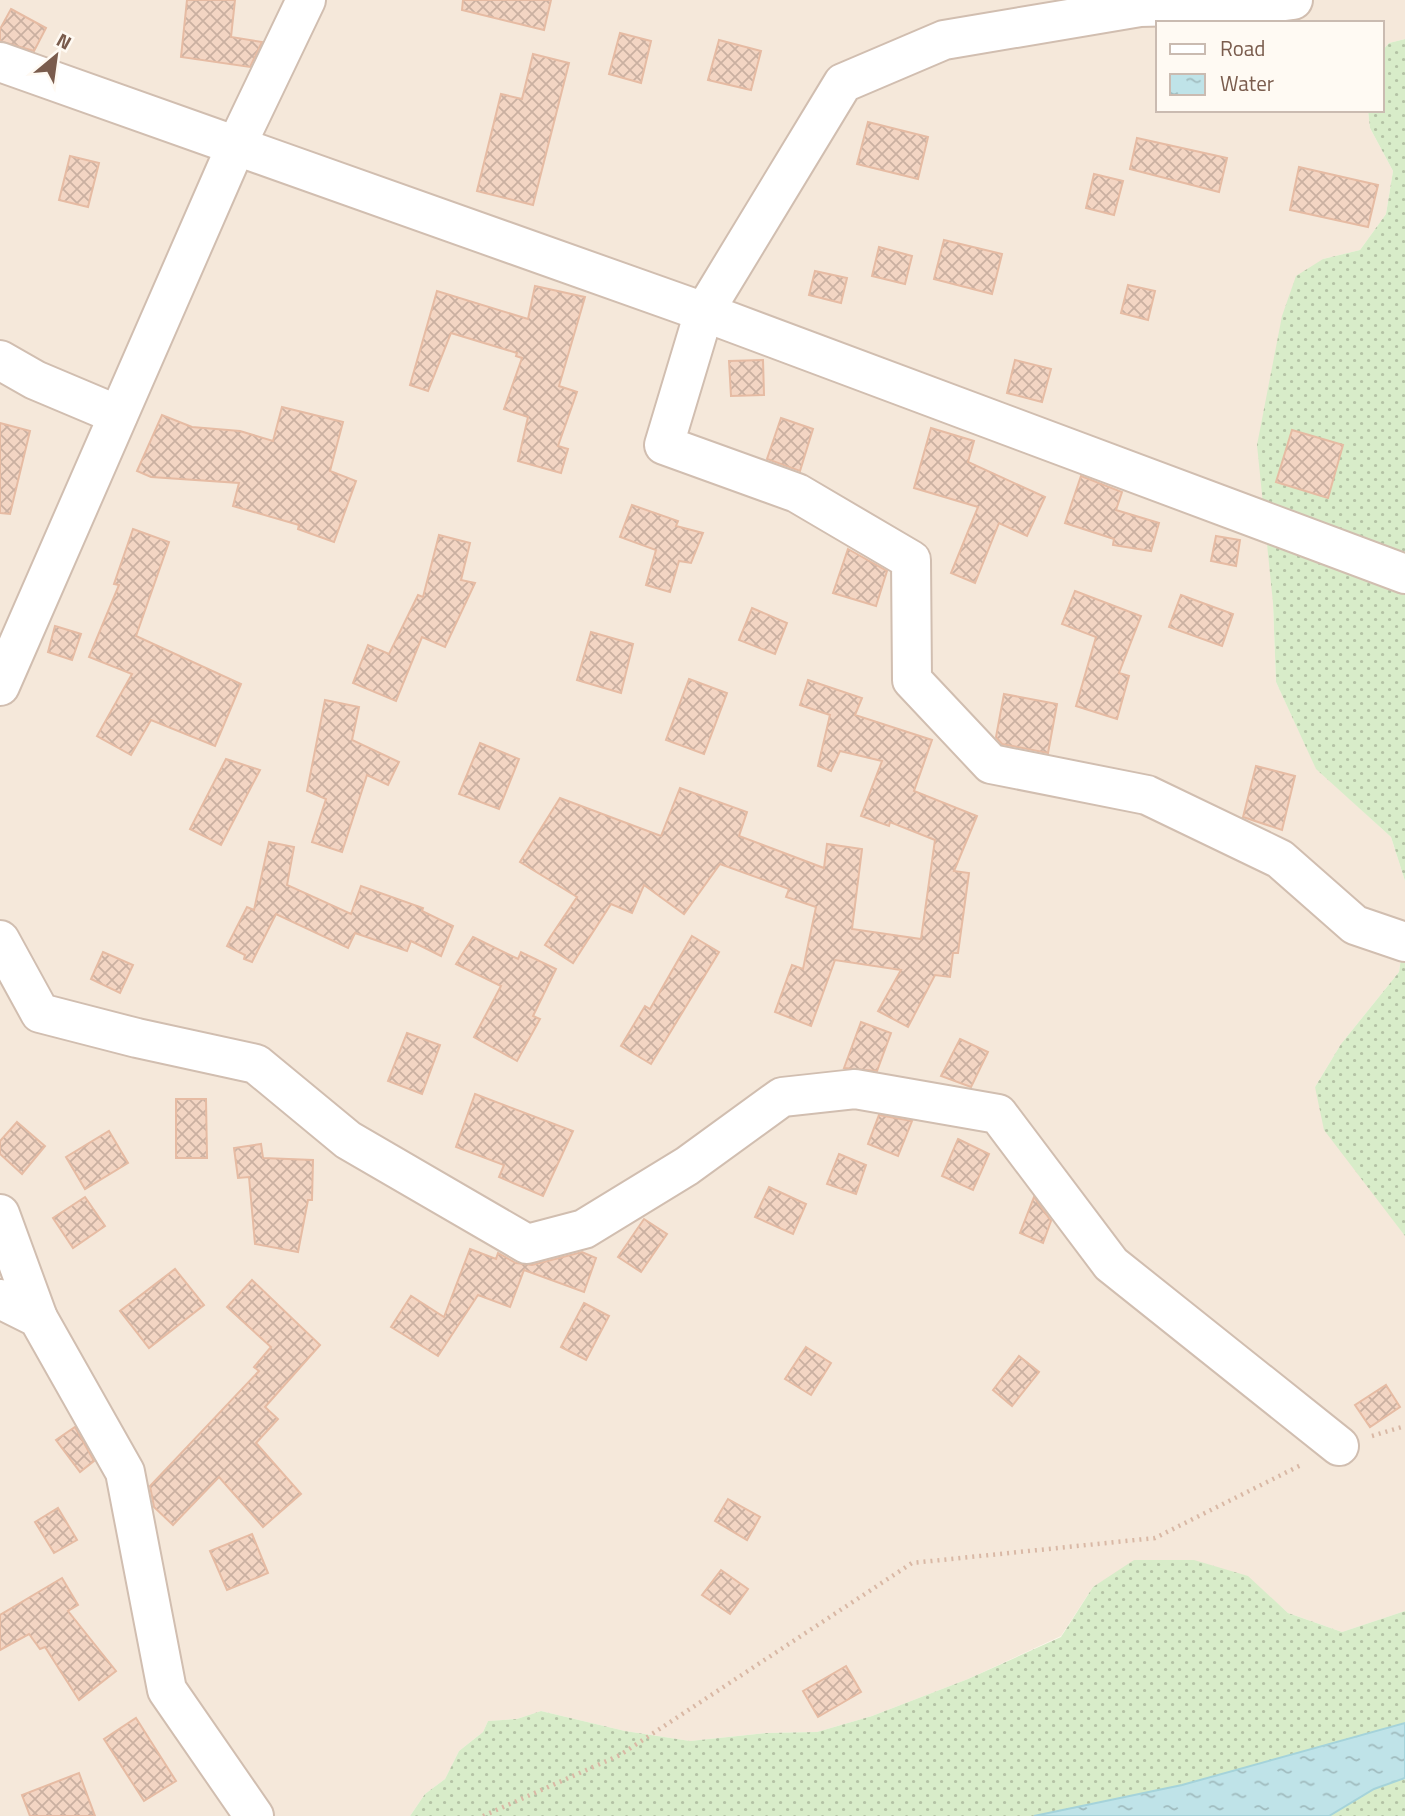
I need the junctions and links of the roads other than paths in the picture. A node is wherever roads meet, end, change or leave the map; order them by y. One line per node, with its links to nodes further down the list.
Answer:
1 (306, 0): 5 (street)
2 (1293, 0): 3 (street)
3 (1194, 3): 6 (street)
4 (0, 62): 5 (street)
5 (236, 146): 6 (street); 8 (street)
6 (704, 312): 9 (street); 12 (street)
7 (0, 360): 8 (street)
8 (118, 415): 10 (street)
9 (1405, 574)
10 (0, 686)
11 (0, 940): 16 (street)
12 (1405, 942)
13 (0, 1214): 15 (street)
14 (0, 1299): 15 (street)
15 (38, 1318): 17 (street)
16 (1339, 1446)
17 (254, 1816)

